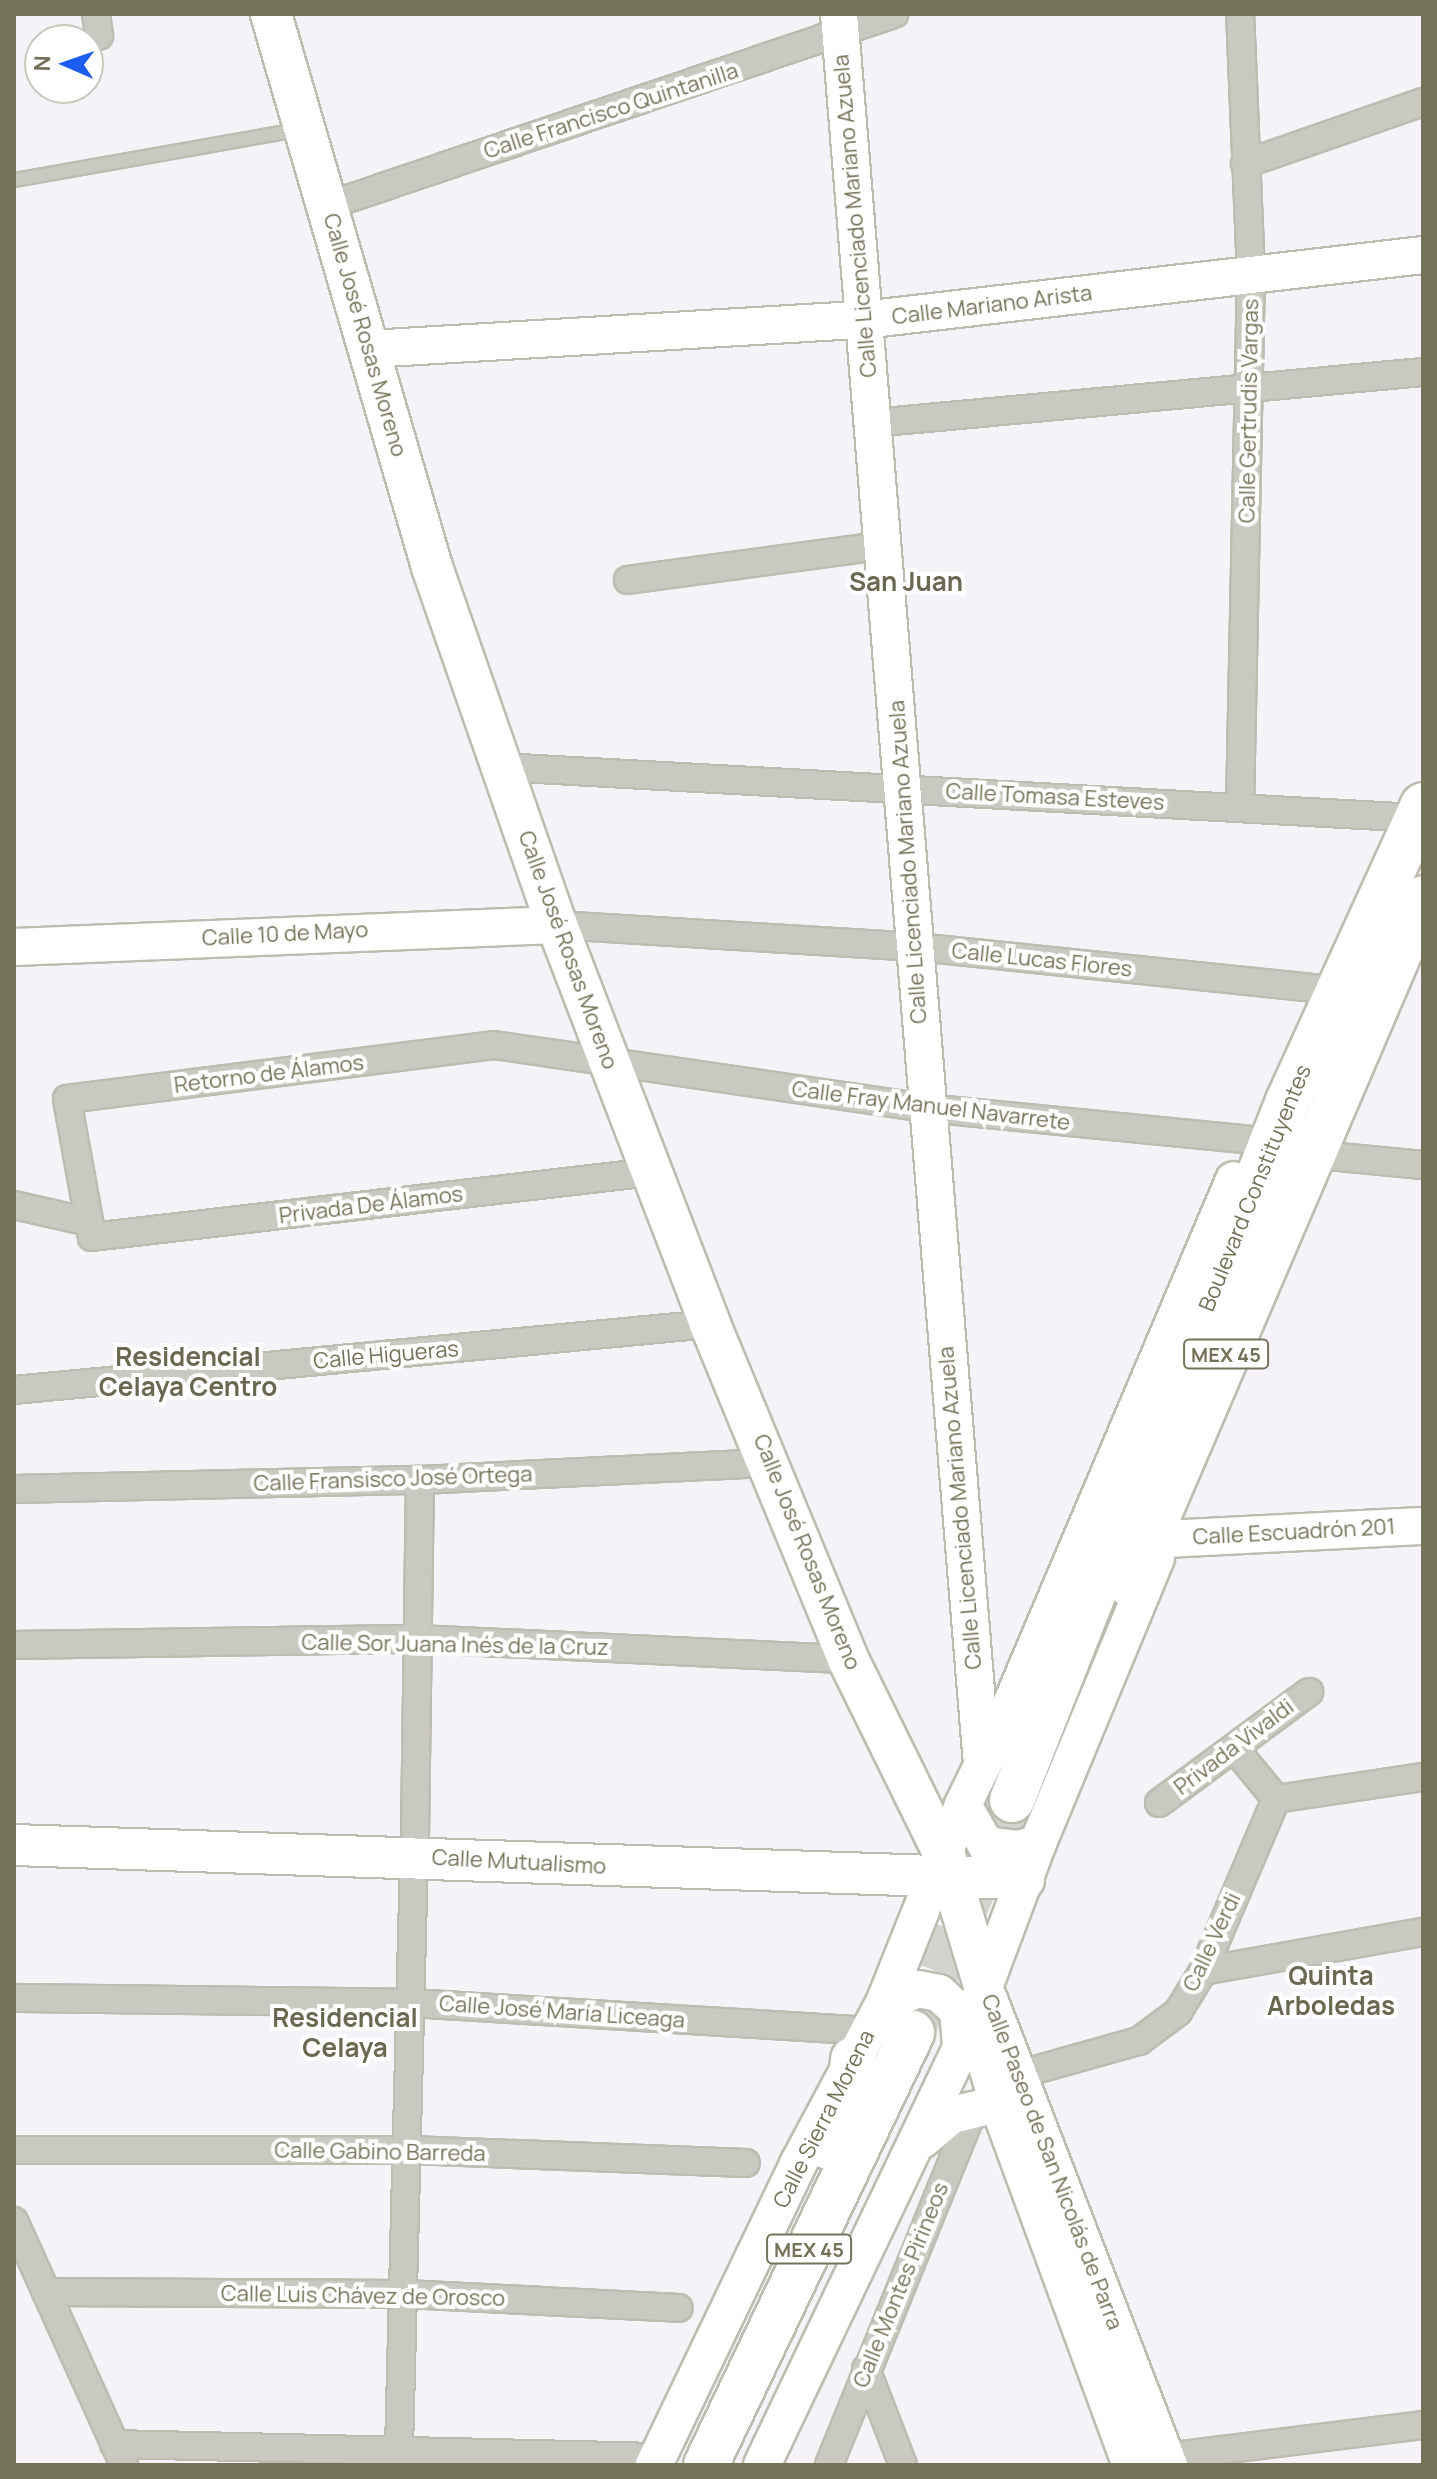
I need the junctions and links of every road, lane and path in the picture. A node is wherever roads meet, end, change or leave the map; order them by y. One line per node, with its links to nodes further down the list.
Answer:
1 (271, 14): 6 (main road, Calle José Rosas Moreno)
2 (894, 14): 4 (street, Calle Francisco Quintanilla)
3 (1240, 14): 7 (street, Calle Gertrudis Vargas)
4 (840, 25): 9 (street, Calle Francisco Quintanilla); 12 (street, Calle Licenciado Mariano Azuela)
5 (1423, 102): 7 (street)
6 (305, 129): 8 (lane); 9 (main road, Calle José Rosas Moreno)
7 (1245, 164): 11 (street, Calle Gertrudis Vargas)
8 (14, 180)
9 (327, 206): 13 (main road, Calle José Rosas Moreno)
10 (1423, 255): 11 (street, Calle Mariano Arista)
11 (1251, 274): 12 (street, Calle Mariano Arista); 15 (street, Calle Gertrudis Vargas)
12 (863, 320): 13 (street, Calle Mariano Arista); 16 (street, Calle Licenciado Mariano Azuela)
13 (369, 349): 19 (main road, Calle José Rosas Moreno)
14 (1423, 372): 15 (street)
15 (1251, 390): 16 (street); 21 (street, Calle Gertrudis Vargas)
16 (873, 423): 17 (street, Calle Licenciado Mariano Azuela)
17 (881, 546): 18 (street); 20 (street, Calle Licenciado Mariano Azuela)
18 (628, 580)
19 (501, 767): 20 (street, Calle Tomasa Esteves); 24 (main road, Calle José Rosas Moreno)
20 (904, 789): 21 (street, Calle Tomasa Esteves); 27 (street, Calle Licenciado Mariano Azuela)
21 (1240, 807): 22 (street, Calle Tomasa Esteves)
22 (1420, 811): 28 (highway, Boulevard Constituyentes / MEX 45)
23 (1423, 898): 29 (highway, Boulevard Constituyentes / MEX 45)
24 (557, 925): 26 (street, Calle 10 de Mayo); 27 (street, Calle Lucas Flores); 30 (main road, Calle José Rosas Moreno)
25 (1423, 928): 29 (street)
26 (14, 947)
27 (917, 947): 28 (street, Calle Lucas Flores); 32 (street, Calle Licenciado Mariano Azuela)
28 (1336, 990): 31 (highway, Boulevard Constituyentes / MEX 45)
29 (1382, 996): 31 (highway, Boulevard Constituyentes / MEX 45)
30 (610, 1065): 32 (street, Calle Fray Manuel Navarrete); 36 (main road, Calle José Rosas Moreno); 38 (street, Retorno de Álamos)
31 (1308, 1106): 33 (street); 34 (street); 58 (highway, Boulevard Constituyentes / MEX 45)
32 (926, 1108): 33 (street, Calle Fray Manuel Navarrete); 50 (street, Calle Licenciado Mariano Azuela)
33 (1251, 1140): 50 (street)
34 (1329, 1156): 35 (street); 45 (street)
35 (1423, 1165)
36 (651, 1172): 38 (street, Privada De Álamos); 39 (main road, Calle José Rosas Moreno)
37 (14, 1205): 38 (street, Privada De Álamos)
38 (90, 1230)
39 (710, 1324): 40 (street, Calle Higueras); 41 (main road, Calle José Rosas Moreno)
40 (14, 1390)
41 (772, 1463): 42 (street, Calle Fransisco José Ortega); 48 (main road, Calle José Rosas Moreno)
42 (420, 1480): 43 (street, Calle Fransisco José Ortega); 46 (street)
43 (14, 1489)
44 (1423, 1526): 45 (street, Calle Escuadrón 201)
45 (1164, 1539): 58 (street)
46 (418, 1639): 47 (street, Calle Sor Juana Inés de la Cruz); 48 (street, Calle Sor Juana Inés de la Cruz); 60 (street)
47 (14, 1645)
48 (848, 1659): 61 (main road, Calle José Rosas Moreno)
49 (1309, 1692): 51 (street, Privada Vivaldi)
50 (992, 1712): 52 (street, Calle Licenciado Mariano Azuela)
51 (1235, 1749): 54 (street); 55 (street, Privada Vivaldi)
52 (982, 1763): 56 (street, Calle Sierra Morena)
53 (1423, 1777): 54 (street)
54 (1276, 1799): 63 (street, Calle Verdi)
55 (1159, 1803)
56 (963, 1805): 58 (street); 61 (street, Calle Sierra Morena)
57 (14, 1824): 60 (main road, Calle Mutualismo)
58 (1027, 1833): 61 (main road, Calle Mutualismo); 66 (street)
59 (14, 1845): 60 (main road, Calle Mutualismo)
60 (414, 1846): 61 (main road, Calle Mutualismo); 65 (street)
61 (943, 1871): 66 (main road, Calle Paseo de San Nicolás de Parra); 66 (street, Calle Sierra Morena)
62 (1423, 1932): 63 (street)
63 (1203, 1971): 67 (street, Calle Verdi)
64 (14, 1998): 65 (street, Calle José María Liceaga)
65 (412, 2003): 66 (street, Calle José María Liceaga); 70 (street)
66 (922, 2026): 67 (street, Calle Paseo de San Nicolás de Parra); 68 (street); 81 (highway); 83 (highway, MEX 45); 84 (highway, MEX 45)
67 (997, 2095): 68 (street); 76 (street, Calle Montes Pirineos); 80 (street, Calle Paseo de San Nicolás de Parra); 82 (street, Calle Paseo de San Nicolás de Parra)
68 (918, 2143): 85 (street)
69 (14, 2150): 70 (street, Calle Gabino Barreda)
70 (410, 2150): 71 (street, Calle Gabino Barreda); 74 (street)
71 (746, 2163)
72 (14, 2221): 73 (street)
73 (46, 2292): 74 (street, Calle Luis Chávez de Orosco); 79 (street)
74 (405, 2294): 75 (street, Calle Luis Chávez de Orosco); 78 (street)
75 (679, 2308)
76 (866, 2369): 86 (street, Calle Montes Pirineos); 87 (street)
77 (1423, 2425): 80 (street)
78 (399, 2449): 79 (street); 81 (street)
79 (119, 2455)
80 (1168, 2461): 82 (street)
81 (664, 2462)
82 (1130, 2464)
83 (706, 2465)
84 (737, 2465)
85 (762, 2465)
86 (829, 2465)
87 (903, 2465)

